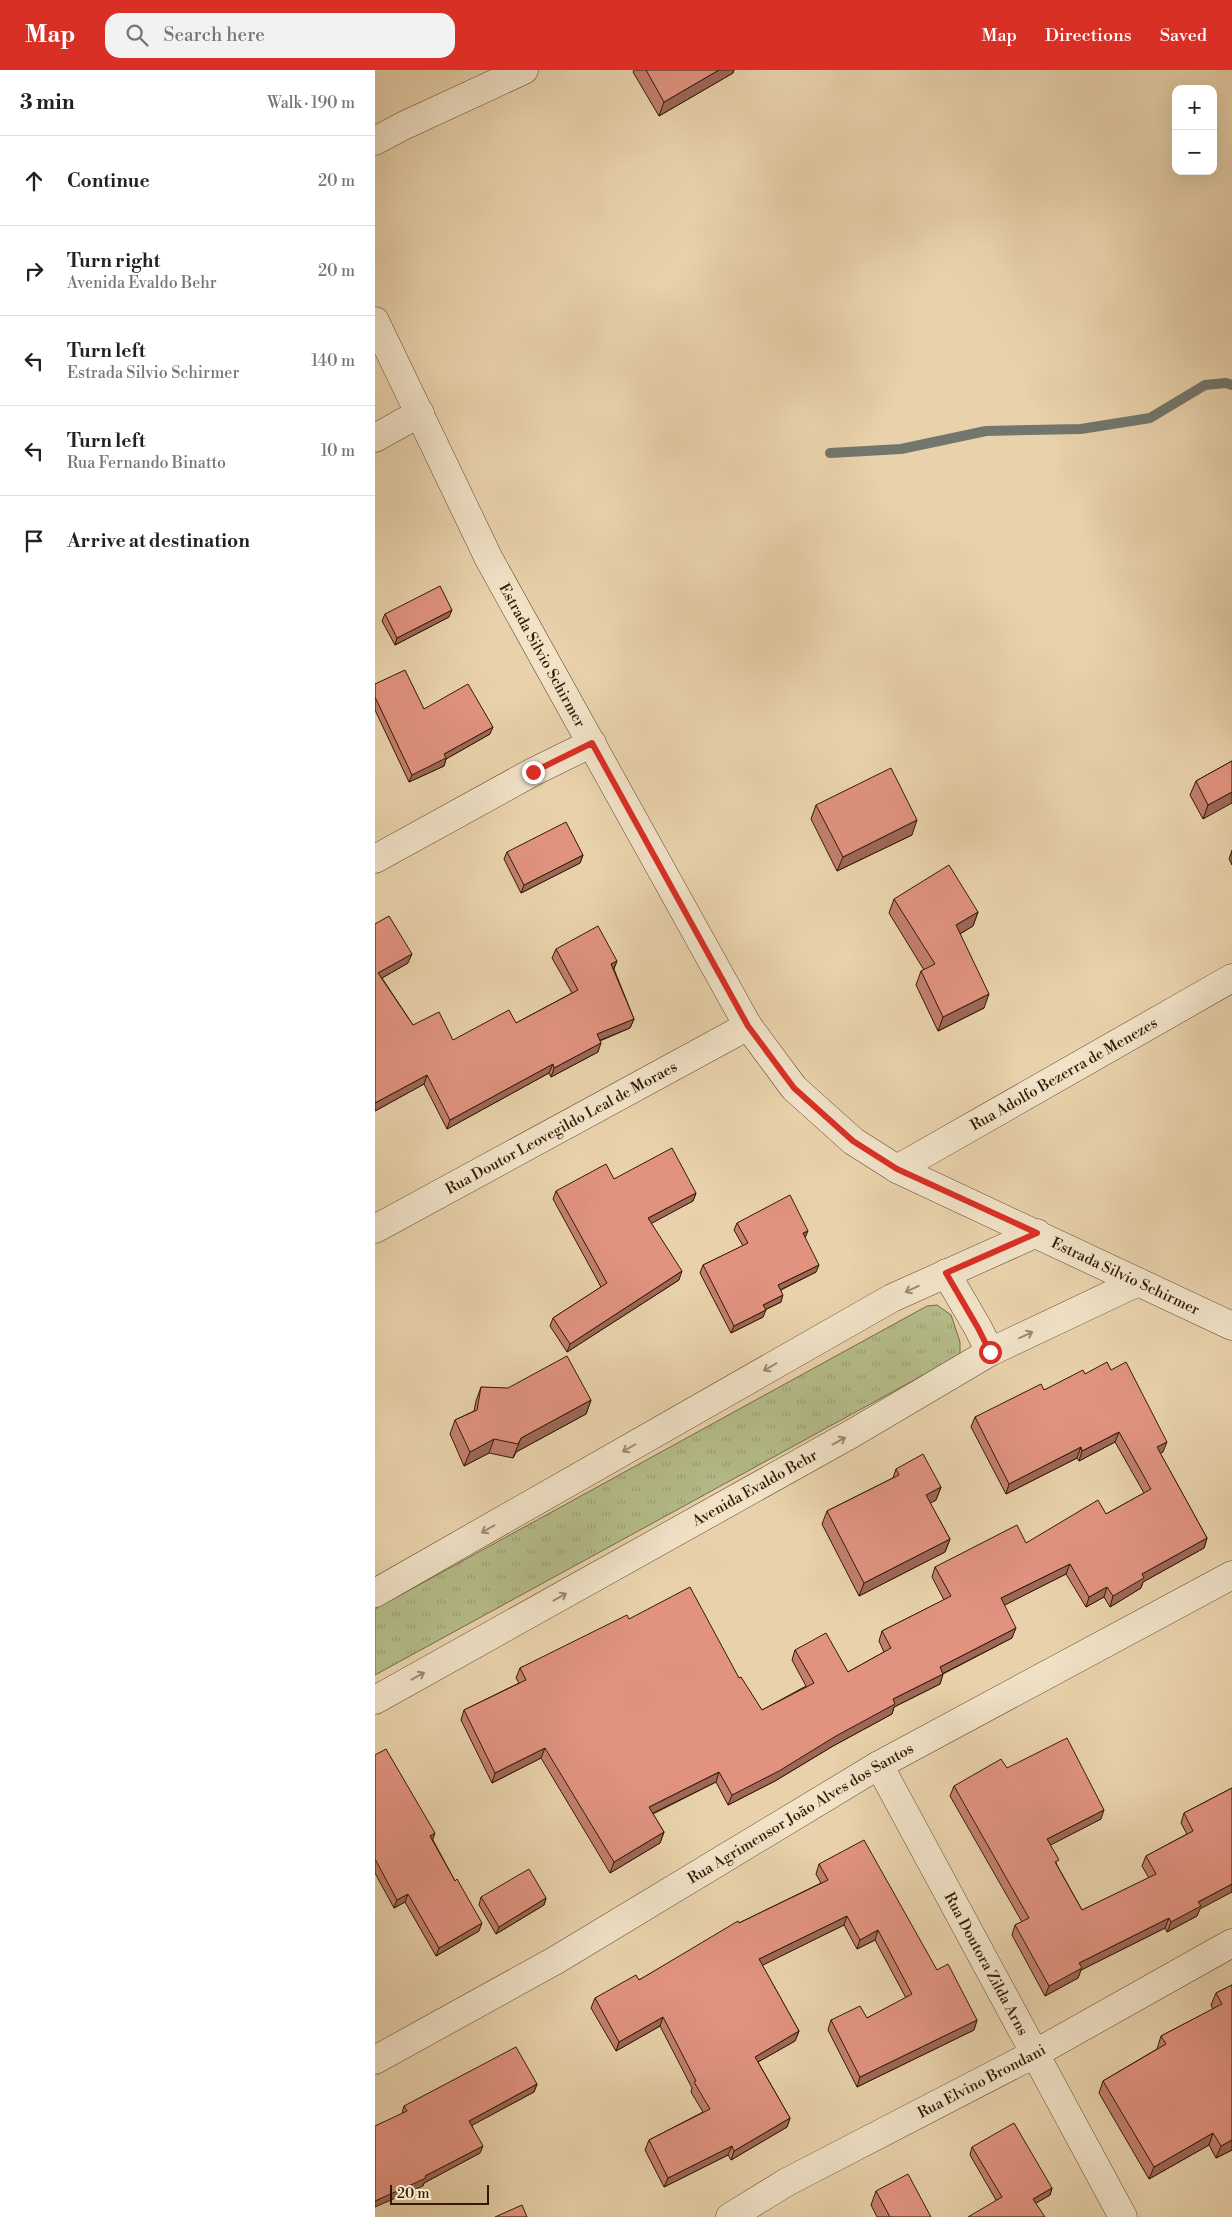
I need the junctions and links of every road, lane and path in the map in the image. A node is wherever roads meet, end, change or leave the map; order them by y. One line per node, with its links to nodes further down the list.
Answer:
1 (524, 70): 2 (street)
2 (375, 141)
3 (375, 321): 4 (street, Estrada Silvio Schirmer)
4 (420, 413): 5 (street); 6 (street, Estrada Silvio Schirmer)
5 (375, 438)
6 (592, 743): 7 (street); 9 (street, Estrada Silvio Schirmer)
7 (375, 859)
8 (1232, 978): 10 (street, Rua Adolfo Bezerra de Menezes)
9 (748, 1026): 10 (street, Estrada Silvio Schirmer); 11 (street, Rua Doutor Leovegildo Leal de Moraes)
10 (897, 1169): 12 (street, Estrada Silvio Schirmer)
11 (375, 1229)
12 (1037, 1233): 13 (street); 14 (street, Estrada Silvio Schirmer)
13 (946, 1273): 16 (street); 18 (street, one-way to 18)
14 (1138, 1282): 15 (street, Estrada Silvio Schirmer); 16 (street, Avenida Evaldo Behr, one-way to 14)
15 (1232, 1326)
16 (990, 1352): 19 (street, Avenida Evaldo Behr, one-way to 16)
17 (1232, 1575): 20 (street, Rua Agrimensor João Alves dos Santos)
18 (375, 1593)
19 (375, 1700)
20 (879, 1765): 22 (street, Rua Doutora Zilda Arns); 23 (street, Rua Agrimensor João Alves dos Santos)
21 (1232, 1943): 22 (street, Rua Elvino Brondani)
22 (1036, 2053): 24 (street, Rua Elvino Brondani); 25 (street, Rua Doutora Zilda Arns)
23 (375, 2060)
24 (730, 2217)
25 (1123, 2217)

